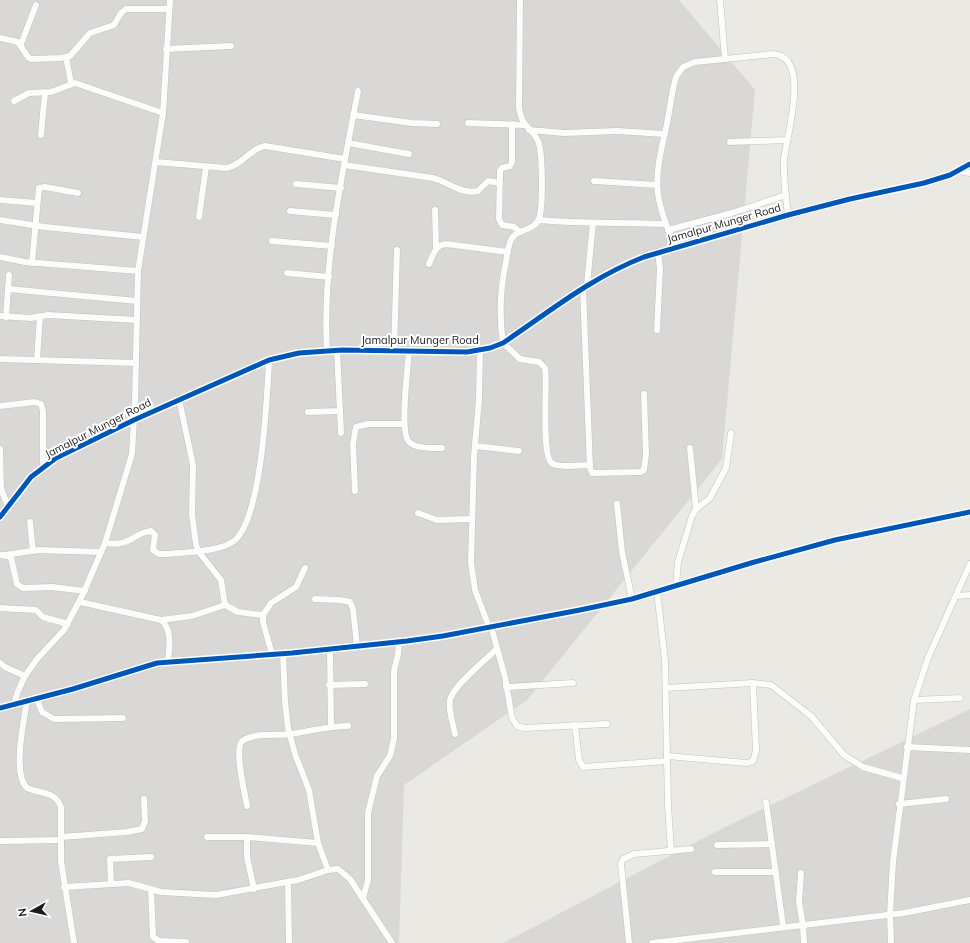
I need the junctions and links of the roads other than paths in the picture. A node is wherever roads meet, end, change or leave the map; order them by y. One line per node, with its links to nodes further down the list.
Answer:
1 (170, 0): 5 (street)
2 (520, 0): 21 (street)
3 (720, 0): 11 (street)
4 (36, 5): 7 (street)
5 (169, 10): 9 (street); 10 (street)
6 (0, 38): 7 (street)
7 (21, 44): 10 (street)
8 (232, 46): 9 (street)
9 (166, 48): 16 (street)
10 (66, 58): 12 (street)
11 (725, 58): 23 (street); 25 (street)
12 (71, 83): 14 (street); 16 (street)
13 (358, 91): 17 (street)
14 (45, 93): 15 (street); 24 (street)
15 (14, 101)
16 (163, 113): 29 (street)
17 (353, 115): 18 (street); 27 (street)
18 (437, 124)
19 (468, 124): 20 (street)
20 (512, 124): 21 (street); 36 (street)
21 (524, 124): 22 (street)
22 (529, 130): 23 (street); 50 (street)
23 (665, 134): 38 (street)
24 (41, 136)
25 (787, 140): 26 (street); 41 (street)
26 (730, 142)
27 (348, 143): 28 (street); 30 (street)
28 (408, 154)
29 (156, 162): 32 (street); 55 (street)
30 (344, 162): 32 (street); 36 (street); 39 (street)
31 (970, 164): 33 (street, Jamalpur Munger Road)
32 (206, 167): 48 (street)
33 (959, 171): 34 (street); 47 (street, Jamalpur Munger Road)
34 (970, 173)
35 (594, 181): 38 (street)
36 (500, 183): 54 (street)
37 (296, 184): 39 (street)
38 (657, 185): 53 (street)
39 (341, 188): 46 (street)
40 (78, 193): 43 (street)
41 (786, 195): 47 (street); 53 (street)
42 (0, 200): 43 (street)
43 (37, 203): 52 (street)
44 (436, 210): 59 (street)
45 (290, 211): 46 (street)
46 (336, 215): 57 (street)
47 (788, 215): 58 (street, Jamalpur Munger Road)
48 (199, 217)
49 (0, 220): 52 (street)
50 (538, 220): 51 (street); 54 (street)
51 (593, 223): 53 (street); 70 (street)
52 (35, 226): 55 (street); 64 (street)
53 (667, 227): 58 (street)
54 (520, 232): 61 (street)
55 (143, 237): 66 (street)
56 (272, 241): 57 (street)
57 (332, 246): 69 (street)
58 (676, 247): 62 (street, Jamalpur Munger Road)
59 (436, 248): 61 (street); 65 (street)
60 (397, 250): 81 (street)
61 (508, 252): 77 (street)
62 (658, 252): 70 (street, Jamalpur Munger Road); 76 (street)
63 (0, 257): 64 (street)
64 (32, 263): 66 (street)
65 (429, 264)
66 (138, 271): 72 (street)
67 (287, 273): 69 (street)
68 (9, 275): 71 (street)
69 (329, 277): 78 (street)
70 (585, 286): 77 (street, Jamalpur Munger Road); 101 (street)
71 (8, 289): 72 (street); 73 (street)
72 (137, 301): 75 (street)
73 (3, 316): 74 (street)
74 (40, 316): 75 (street); 84 (street)
75 (137, 320): 86 (street)
76 (657, 330)
77 (503, 343): 80 (street, Jamalpur Munger Road); 101 (street)
78 (327, 350): 79 (street, Jamalpur Munger Road); 85 (street, Jamalpur Munger Road)
79 (337, 350): 81 (street, Jamalpur Munger Road); 90 (street)
80 (480, 350): 82 (street, Jamalpur Munger Road); 96 (street)
81 (394, 351): 82 (street, Jamalpur Munger Road)
82 (409, 351): 93 (street)
83 (0, 359): 84 (street)
84 (37, 360): 86 (street)
85 (269, 360): 88 (street, Jamalpur Munger Road); 114 (street)
86 (136, 364): 92 (street)
87 (644, 394): 101 (street)
88 (179, 399): 92 (street, Jamalpur Munger Road); 114 (street)
89 (0, 406): 102 (street)
90 (340, 411): 91 (street); 94 (street)
91 (308, 412)
92 (134, 420): 102 (street, Jamalpur Munger Road); 112 (street)
93 (404, 424): 97 (street); 103 (street)
94 (341, 433)
95 (731, 433): 106 (street)
96 (475, 446): 100 (street); 110 (street)
97 (442, 448)
98 (690, 448): 106 (street)
99 (0, 450): 105 (street)
100 (519, 451)
101 (590, 465)
102 (43, 467): 105 (street, Jamalpur Munger Road)
103 (355, 491)
104 (617, 504): 124 (street)
105 (8, 506): 109 (street, Jamalpur Munger Road)
106 (696, 509): 119 (street)
107 (970, 512): 119 (street)
108 (418, 513): 110 (street)
109 (0, 517)
110 (472, 519): 132 (street)
111 (30, 522): 113 (street)
112 (105, 542): 114 (street); 115 (street)
113 (33, 551): 115 (street); 116 (street)
114 (198, 551): 127 (street)
115 (101, 552): 121 (street)
116 (1, 555): 121 (street)
117 (970, 564): 123 (street)
118 (305, 568): 129 (street)
119 (676, 585): 120 (street)
120 (657, 590): 124 (street); 147 (street)
121 (85, 591): 126 (street)
122 (970, 595): 123 (street)
123 (956, 596): 150 (street)
124 (632, 598): 132 (street)
125 (315, 600): 134 (street)
126 (80, 602): 130 (street); 131 (street)
127 (225, 605): 129 (street); 130 (street)
128 (0, 608): 131 (street)
129 (263, 615): 138 (street)
130 (161, 620): 139 (street)
131 (68, 624): 141 (street)
132 (490, 627): 133 (street); 136 (street)
133 (399, 642): 134 (street); 189 (street)
134 (358, 646): 135 (street)
135 (330, 649): 137 (street); 145 (street)
136 (497, 649): 146 (street); 160 (street)
137 (283, 653): 138 (street); 159 (street)
138 (272, 654): 139 (street)
139 (168, 662): 149 (street)
140 (0, 663): 141 (street)
141 (25, 676): 152 (street)
142 (573, 683): 146 (street)
143 (753, 683): 147 (street); 163 (street); 164 (street)
144 (365, 684): 145 (street)
145 (330, 685): 158 (street)
146 (506, 687): 157 (street)
147 (666, 688): 163 (street)
148 (960, 698): 150 (street)
149 (37, 699): 151 (street); 154 (street)
150 (914, 700): 161 (street)
151 (27, 701): 152 (street); 172 (street)
152 (14, 704): 153 (street)
153 (0, 708)
154 (123, 718)
155 (607, 724): 157 (street)
156 (348, 726): 158 (street)
157 (575, 726): 163 (street)
158 (331, 727): 159 (street)
159 (289, 734): 169 (street); 174 (street)
160 (455, 734)
161 (907, 747): 162 (street); 164 (street)
162 (970, 750)
163 (667, 759): 178 (street)
164 (902, 778): 168 (street)
165 (144, 799): 172 (street)
166 (946, 799): 168 (street)
167 (766, 802): 175 (street)
168 (899, 804): 191 (street)
169 (247, 806)
170 (207, 837): 171 (street)
171 (247, 837): 174 (street); 187 (street)
172 (61, 838): 173 (street); 186 (street)
173 (0, 841)
174 (318, 843): 180 (street)
175 (772, 844): 176 (street); 182 (street)
176 (717, 845)
177 (692, 849): 178 (street)
178 (671, 851): 199 (street)
179 (151, 857): 185 (street)
180 (328, 870): 184 (street); 189 (street)
181 (715, 872): 182 (street)
182 (776, 872): 193 (street)
183 (802, 873): 192 (street)
184 (288, 882): 187 (street); 197 (street)
185 (111, 883): 186 (street); 188 (street)
186 (64, 887): 196 (street)
187 (254, 889): 188 (street)
188 (151, 890): 194 (street)
189 (363, 898): 198 (street)
190 (970, 900): 191 (street)
191 (890, 914): 192 (street); 202 (street)
192 (803, 925): 193 (street); 201 (street)
193 (783, 926): 195 (street)
194 (186, 942)
195 (677, 942): 200 (street)
196 (74, 943)
197 (289, 943)
198 (392, 943)
199 (629, 943)
200 (652, 943)
201 (804, 943)
202 (891, 943)

